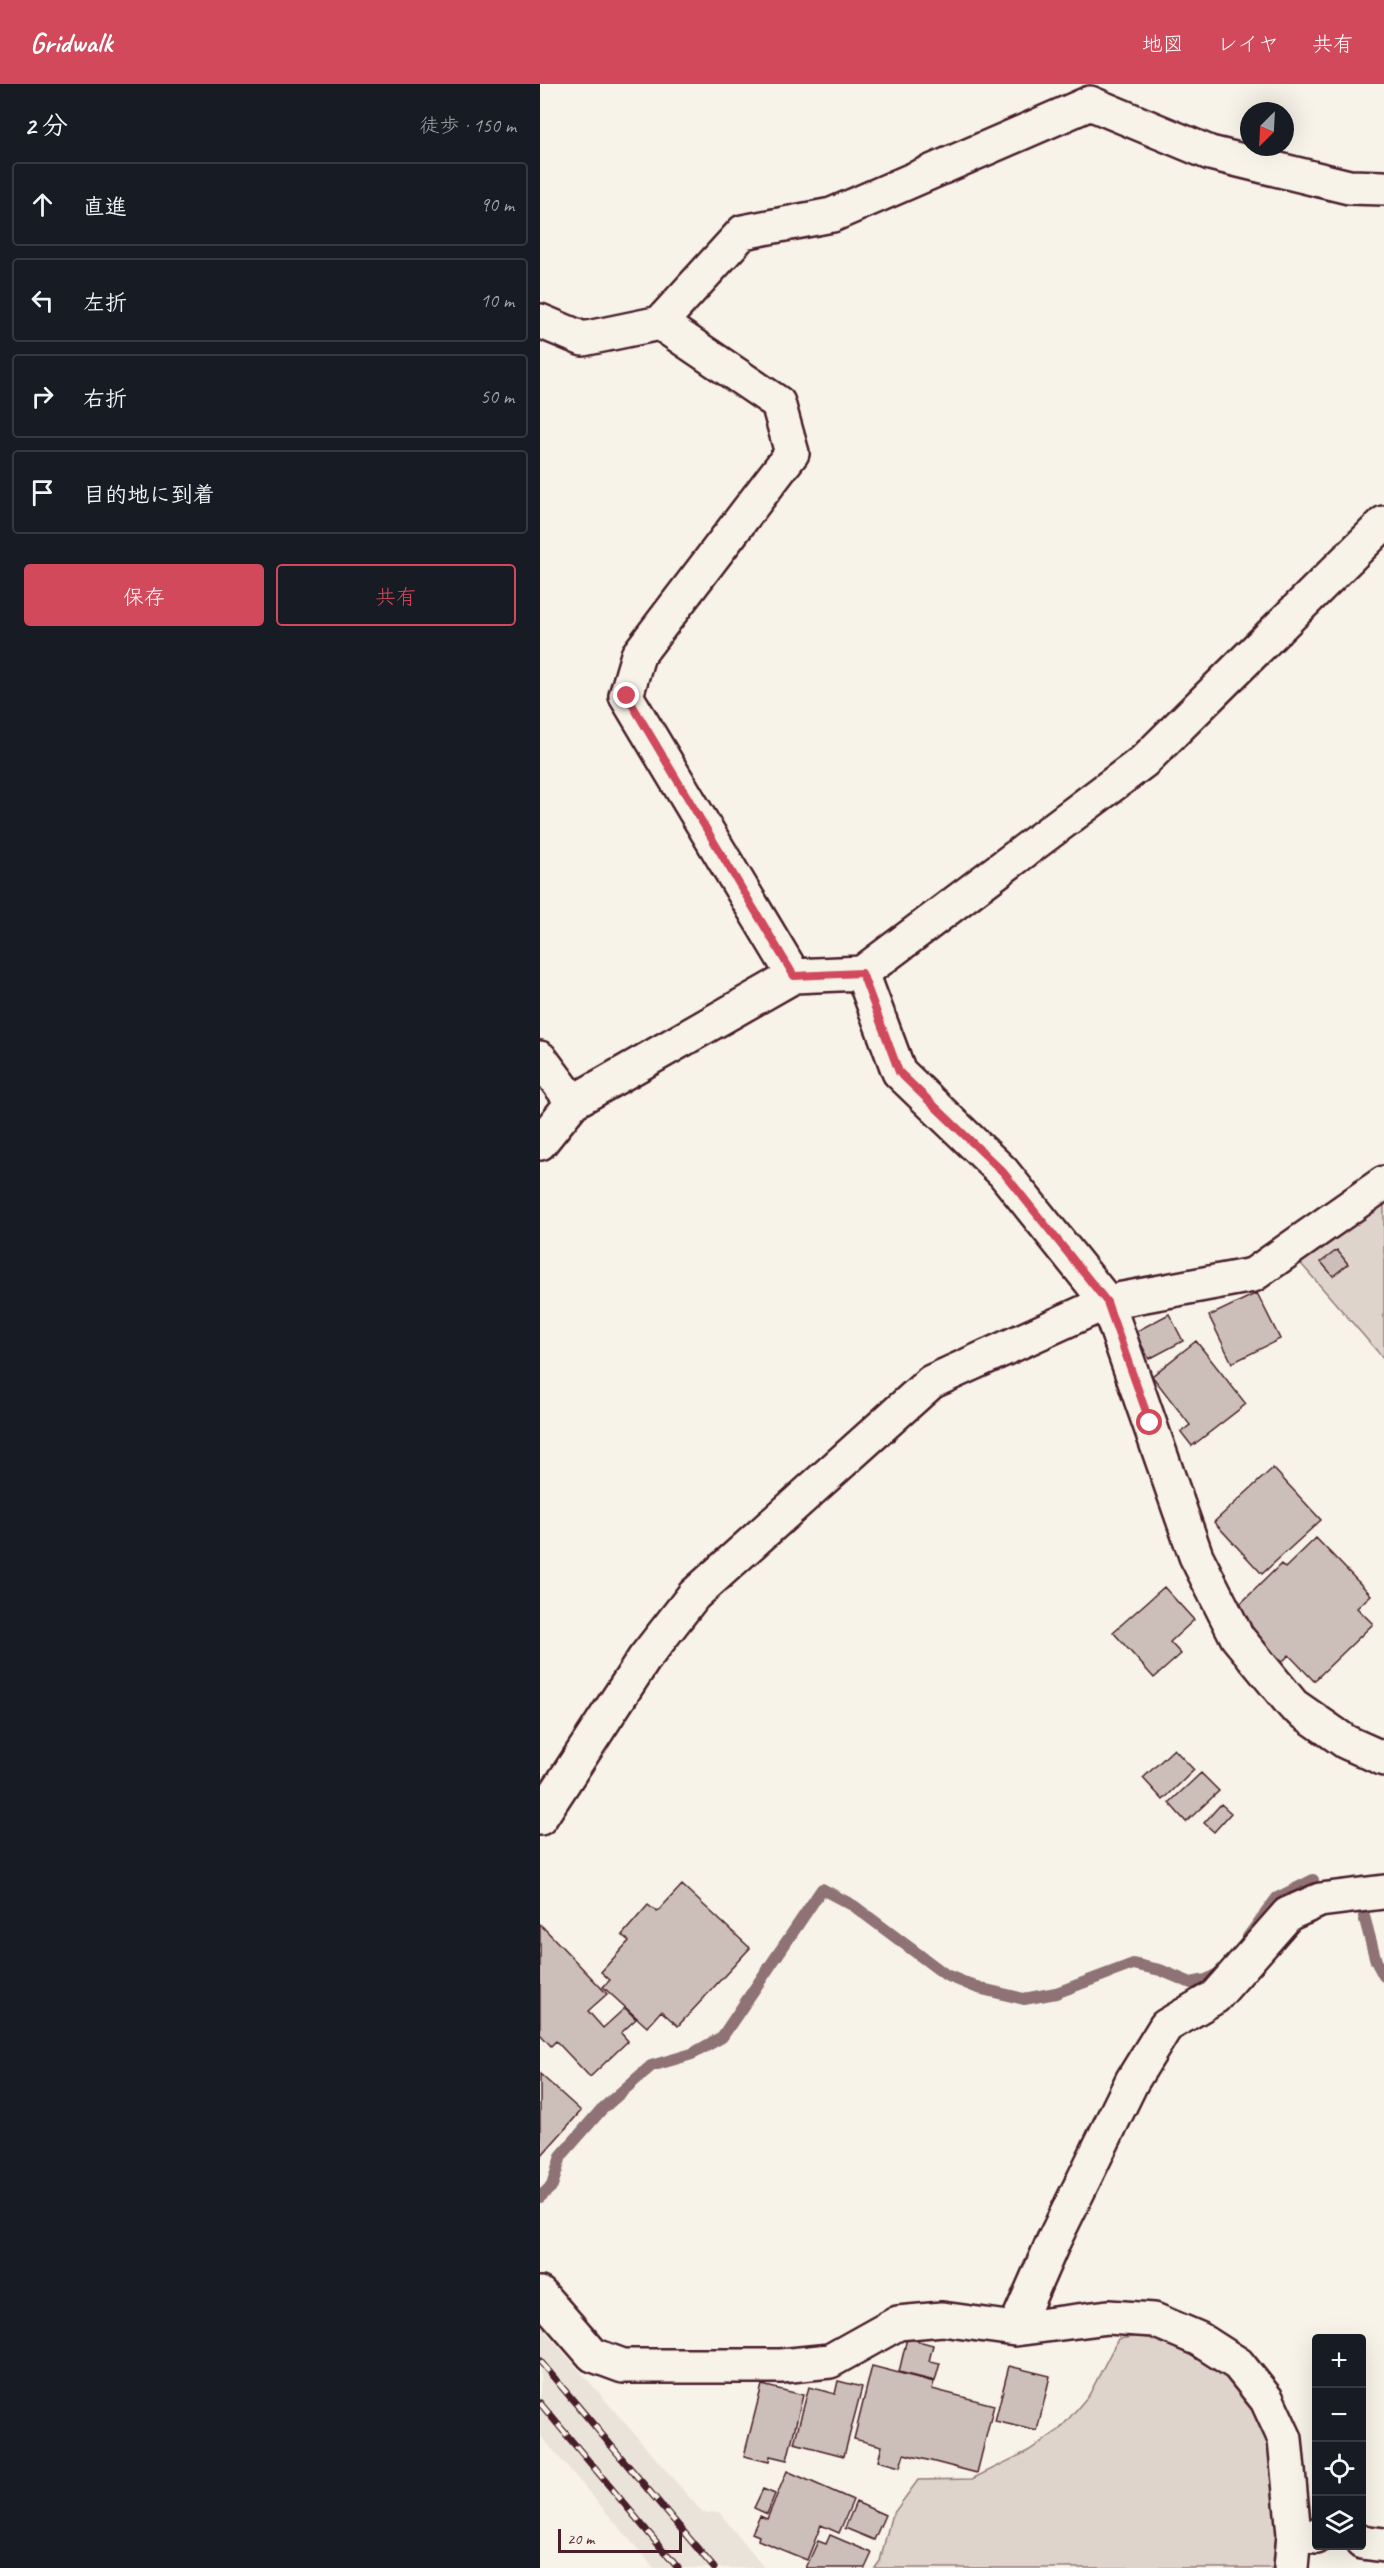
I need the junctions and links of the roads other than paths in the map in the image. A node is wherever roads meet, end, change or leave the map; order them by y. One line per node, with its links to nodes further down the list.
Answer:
1 (1384, 188): 3 (street)
2 (540, 321): 3 (street)
3 (660, 323): 6 (street)
4 (1384, 523): 5 (street)
5 (862, 973): 6 (street); 11 (street)
6 (794, 976): 8 (street)
7 (540, 1058): 8 (street)
8 (573, 1102): 9 (street)
9 (540, 1143)
10 (1384, 1184): 11 (street)
11 (1107, 1302): 12 (street); 13 (street)
12 (1384, 1760)
13 (540, 1818)
14 (1384, 1892): 16 (street)
15 (540, 2294): 16 (street)
16 (1015, 2329): 17 (street)
17 (1305, 2535): 20 (street)
18 (1366, 2543): 19 (street)
19 (1384, 2545)
20 (1291, 2568)

